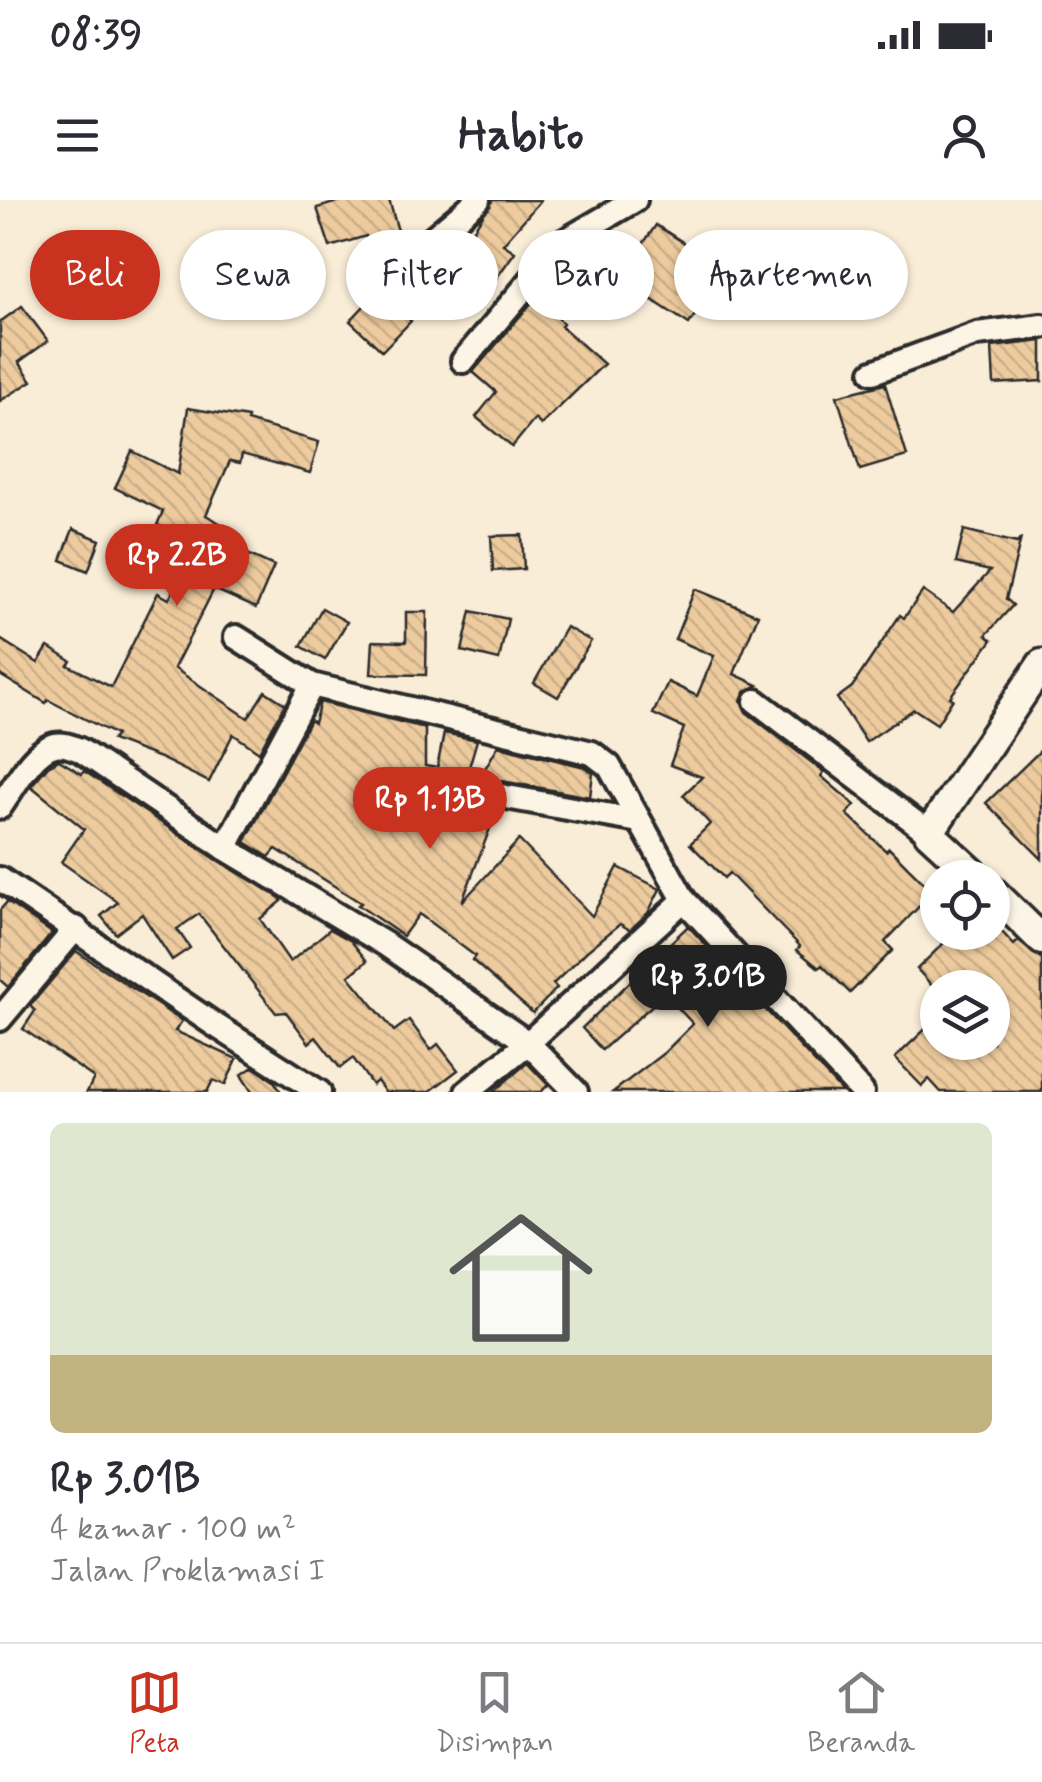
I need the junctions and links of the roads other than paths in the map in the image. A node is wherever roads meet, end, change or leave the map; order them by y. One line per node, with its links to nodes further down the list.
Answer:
1 (478, 200): 3 (street)
2 (636, 200): 5 (street)
3 (442, 230)
4 (1042, 326): 6 (street)
5 (462, 361)
6 (873, 372)
7 (236, 637): 9 (street)
8 (1042, 664): 14 (street)
9 (312, 685): 13 (street); 15 (street)
10 (756, 701): 14 (street)
11 (436, 784): 13 (street)
12 (0, 807): 15 (street)
13 (639, 820): 18 (street)
14 (929, 833): 16 (street)
15 (224, 848): 23 (street)
16 (958, 860)
17 (0, 879): 20 (street)
18 (684, 900): 23 (street); 27 (street)
19 (1010, 909): 21 (street)
20 (76, 928): 22 (street); 24 (street)
21 (1042, 940)
22 (0, 1020)
23 (528, 1043): 25 (street); 26 (street)
24 (319, 1092)
25 (467, 1092)
26 (576, 1092)
27 (862, 1092)

